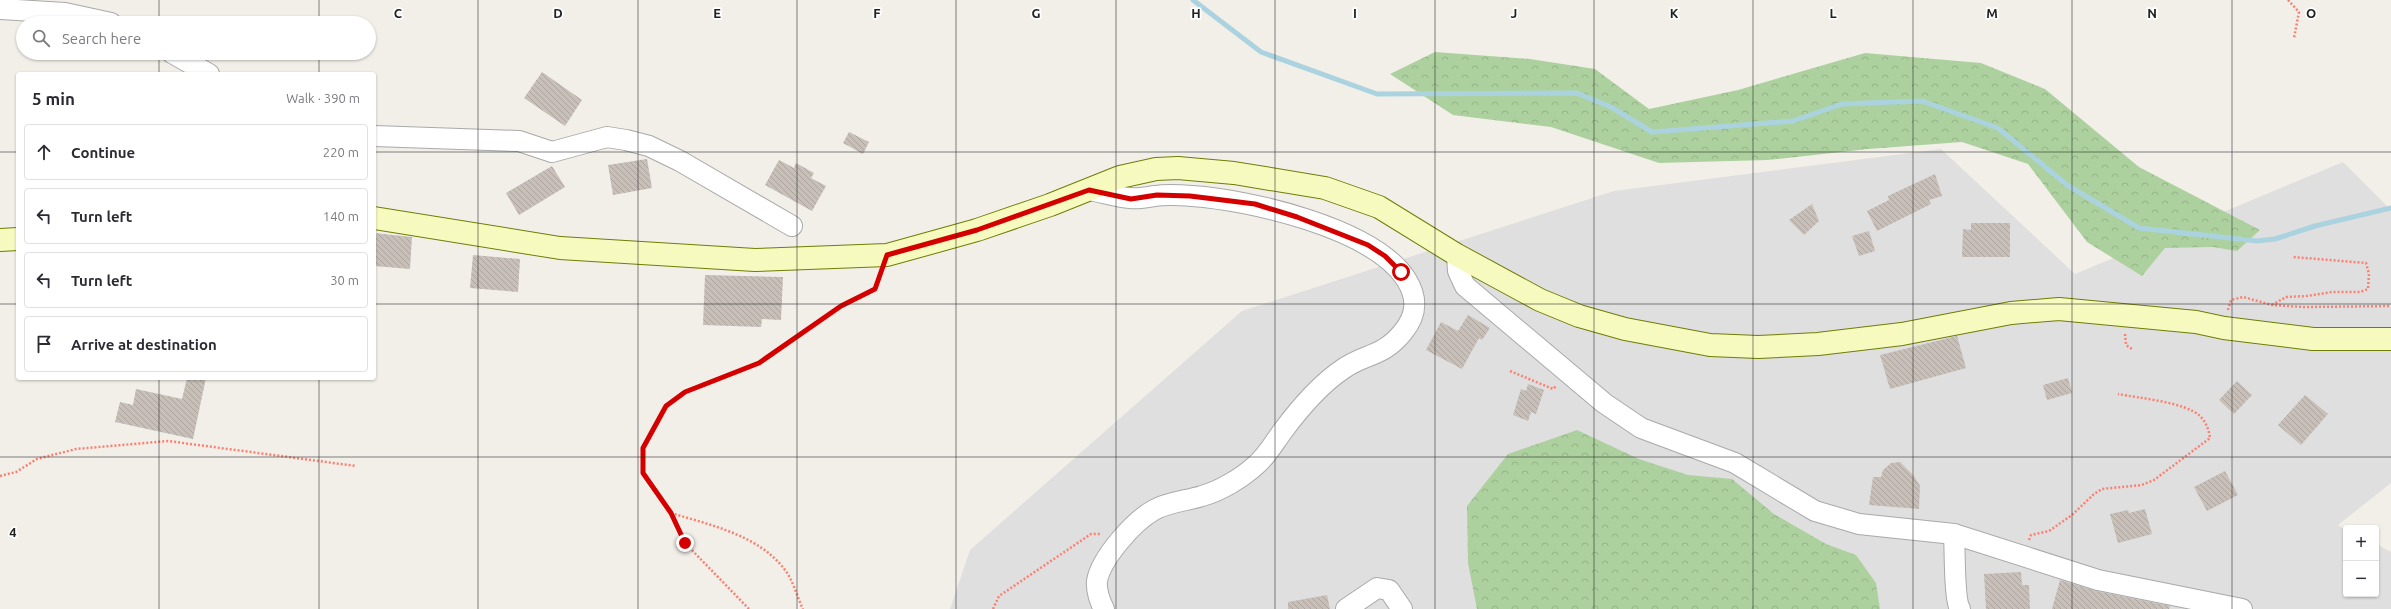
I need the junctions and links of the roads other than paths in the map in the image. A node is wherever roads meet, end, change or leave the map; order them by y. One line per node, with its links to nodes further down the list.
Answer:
1 (0, 9): 2 (street)
2 (79, 16)
3 (184, 60): 4 (street)
4 (205, 72)
5 (376, 136): 8 (street)
6 (1089, 190): 7 (main road); 11 (main road); 14 (street)
7 (376, 218)
8 (792, 226)
9 (0, 240): 10 (main road)
10 (16, 240)
11 (1457, 255): 12 (main road); 13 (street)
12 (2391, 339)
13 (1954, 534): 17 (street); 18 (street)
14 (1104, 609)
15 (1346, 609): 16 (street)
16 (1402, 609)
17 (1960, 609)
18 (2242, 609)

